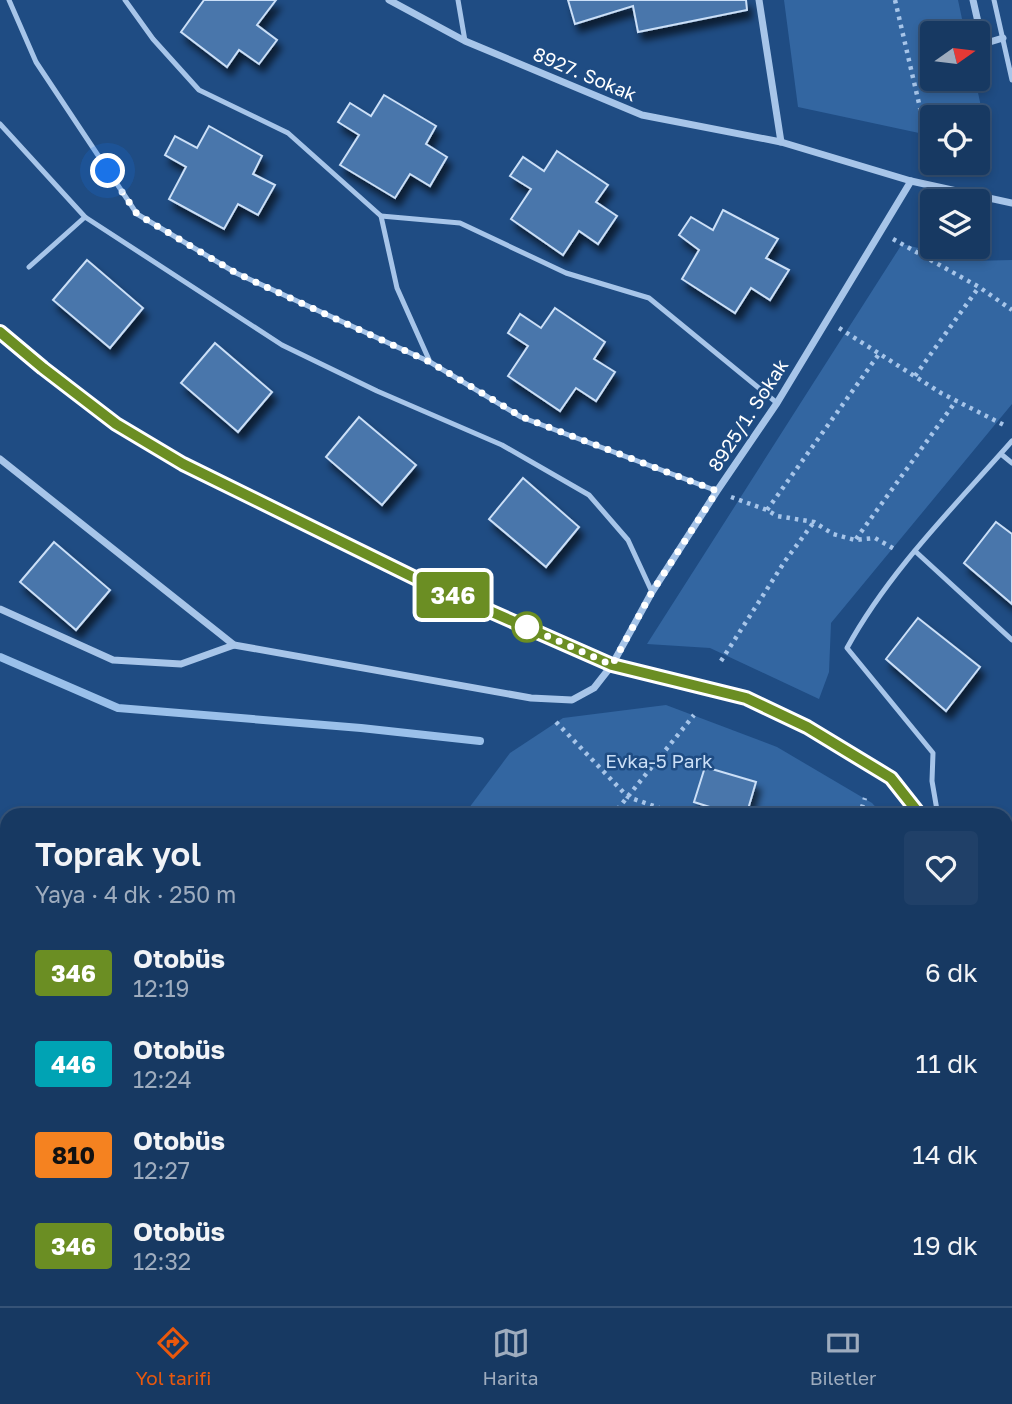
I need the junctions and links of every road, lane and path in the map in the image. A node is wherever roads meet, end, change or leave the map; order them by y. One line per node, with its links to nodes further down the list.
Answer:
1 (9, 0): 26 (lane)
2 (125, 0): 17 (lane)
3 (389, 0): 10 (street, 8927. Sokak)
4 (458, 0): 10 (lane)
5 (759, 0): 14 (street)
6 (895, 0): 12 (path)
7 (973, 0): 9 (street)
8 (994, 0): 9 (lane)
9 (1003, 38): 11 (lane)
10 (465, 41): 14 (street, 8927. Sokak)
11 (1012, 80)
12 (920, 108)
13 (0, 124): 18 (lane)
14 (781, 142): 15 (street, 8927. Sokak)
15 (911, 181): 16 (street, 8927. Sokak); 29 (street, 8925/1. Sokak)
16 (1012, 203)
17 (382, 216): 26 (lane); 29 (lane)
18 (85, 217): 20 (lane); 42 (lane)
19 (892, 238): 21 (path)
20 (29, 267)
21 (979, 287): 22 (path); 27 (path)
22 (1012, 310)
23 (838, 328): 25 (path)
24 (0, 332): 47 (street)
25 (879, 354): 27 (path); 37 (path)
26 (430, 362): 35 (lane)
27 (915, 376): 28 (path)
28 (957, 401): 30 (path); 39 (path)
29 (777, 402): 35 (street, 8925/1. Sokak)
30 (1004, 425)
31 (1012, 441): 32 (lane)
32 (1001, 454): 34 (lane); 40 (lane)
33 (0, 459): 45 (street)
34 (1012, 463)
35 (717, 491): 42 (street, 8925/1. Sokak)
36 (732, 497): 37 (path)
37 (767, 510): 38 (path)
38 (814, 522): 39 (path); 46 (path)
39 (855, 540): 41 (path)
40 (915, 551): 44 (lane); 56 (lane)
41 (900, 552)
42 (652, 592): 47 (street, 8925/1. Sokak)
43 (0, 609): 45 (street)
44 (1012, 640)
45 (234, 645): 47 (street, 8925/1. Sokak)
46 (721, 661)
47 (612, 665): 55 (street)
48 (694, 715): 50 (path)
49 (556, 722): 50 (path)
50 (628, 797): 52 (path); 53 (path)
51 (865, 798): 54 (path)
52 (619, 808)
53 (662, 808)
54 (862, 808)
55 (915, 808)
56 (937, 808)

